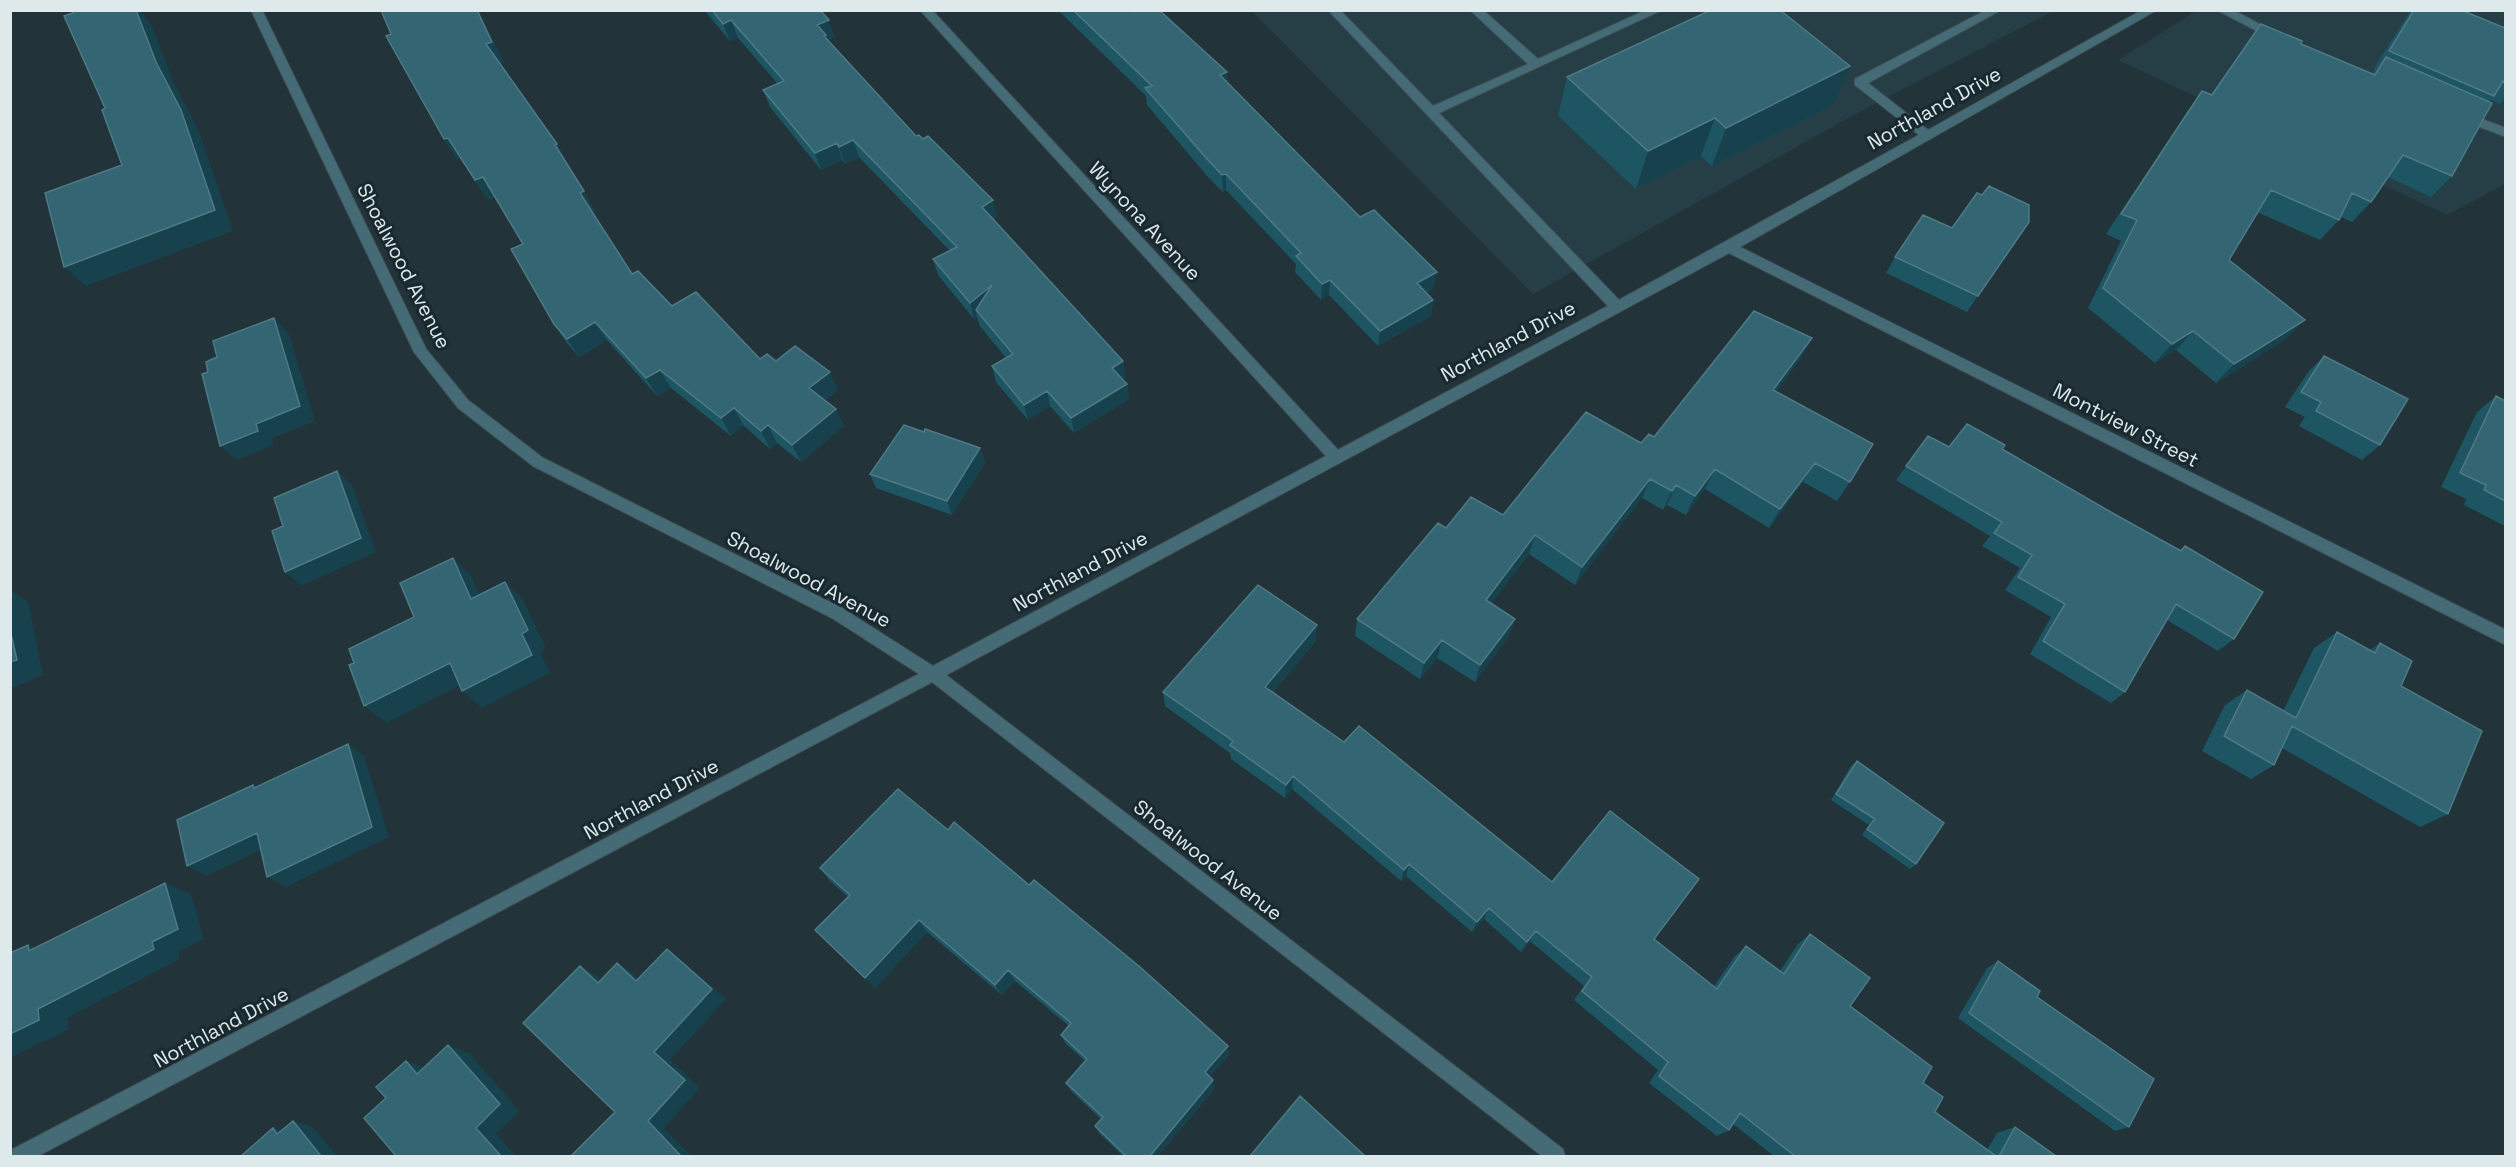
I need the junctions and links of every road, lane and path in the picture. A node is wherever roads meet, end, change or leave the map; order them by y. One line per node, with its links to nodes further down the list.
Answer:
1 (256, 10): 19 (street, Shoalwood Avenue)
2 (925, 10): 17 (street, Wynona Avenue)
3 (1333, 10): 12 (street)
4 (1474, 10): 10 (street)
5 (1657, 10): 10 (street)
6 (1996, 10): 14 (street)
7 (2152, 10): 14 (street, Northland Drive)
8 (2222, 10): 9 (street)
9 (2288, 41)
10 (1537, 65): 12 (street)
11 (2450, 111): 13 (street)
12 (1431, 112): 16 (street)
13 (2505, 133)
14 (1928, 136): 15 (street, Northland Drive)
15 (1729, 247): 16 (street, Northland Drive); 18 (street, Montview Street)
16 (1618, 307): 17 (street, Northland Drive)
17 (1336, 458): 19 (street, Northland Drive)
18 (2505, 638)
19 (933, 674): 20 (street, Northland Drive); 21 (street, Shoalwood Avenue)
20 (20, 1156)
21 (1556, 1156)

